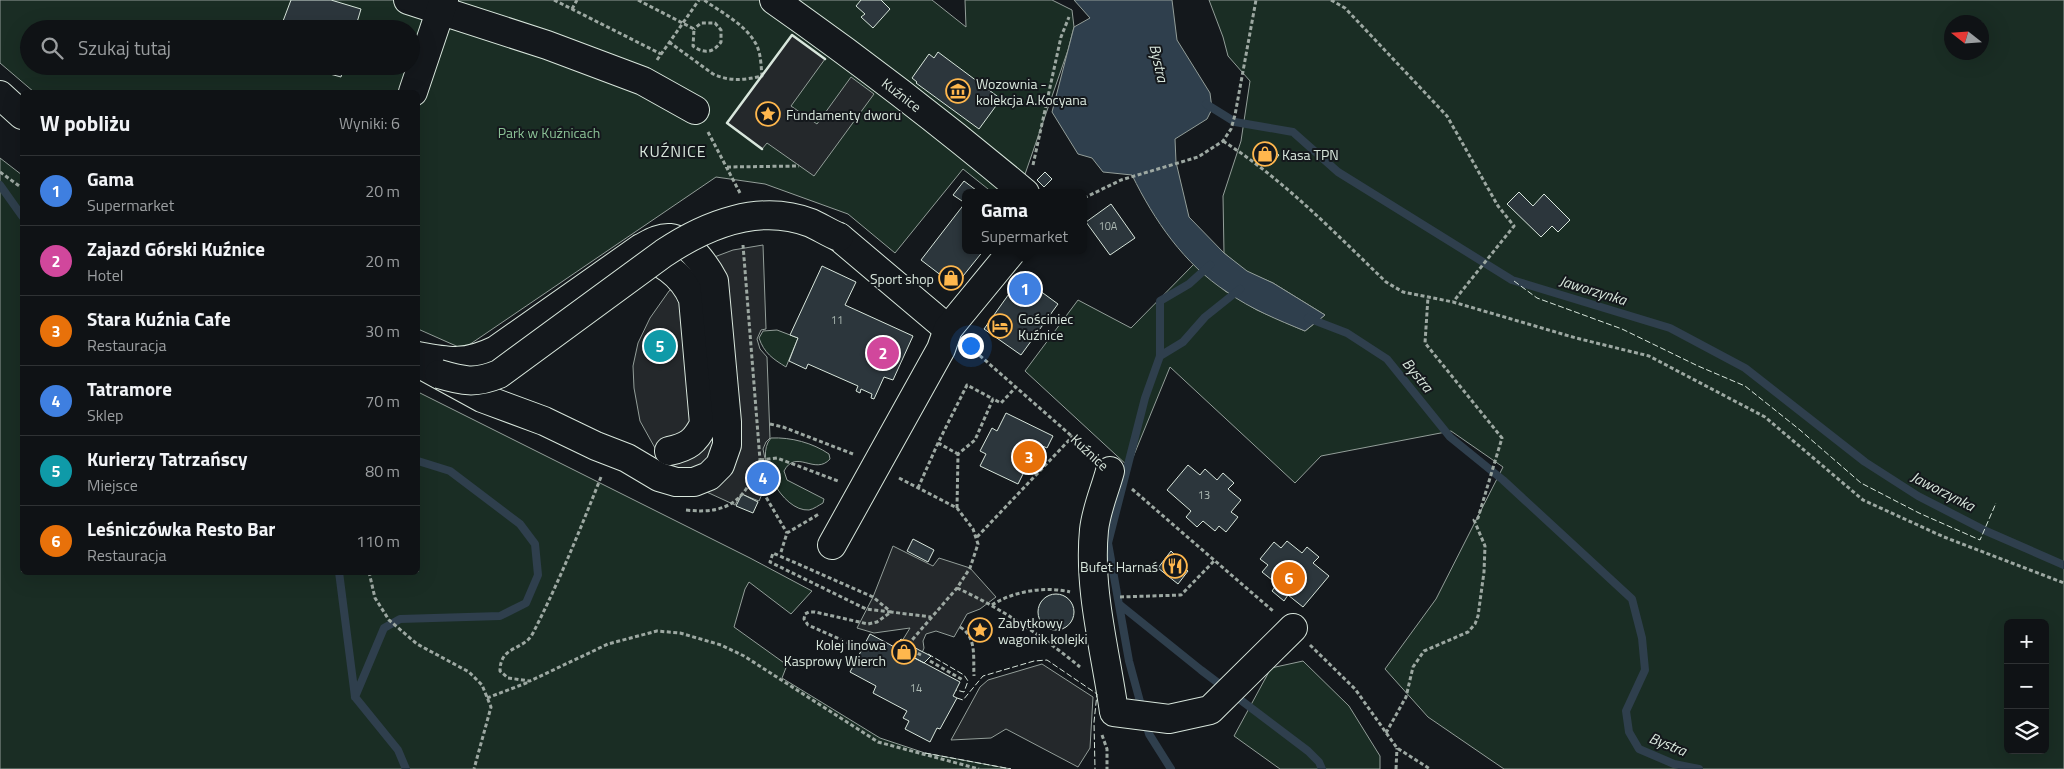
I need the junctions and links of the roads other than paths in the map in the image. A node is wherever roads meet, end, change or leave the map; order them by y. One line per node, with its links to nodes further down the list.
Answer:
1 (408, 0): 3 (street)
2 (774, 0): 10 (street, Kuźnice)
3 (442, 5): 4 (street); 8 (street)
4 (420, 71)
5 (419, 75): 6 (street)
6 (414, 90)
7 (0, 95): 9 (street)
8 (695, 110)
9 (20, 113)
10 (1028, 183)
11 (1010, 254): 13 (street)
12 (630, 255): 14 (street); 16 (street); 16 (street)
13 (948, 328): 15 (street, bridge); 18 (street)
14 (420, 356)
15 (428, 368): 16 (street)
16 (627, 458)
17 (1110, 471): 19 (street)
18 (832, 545)
19 (1293, 628)

